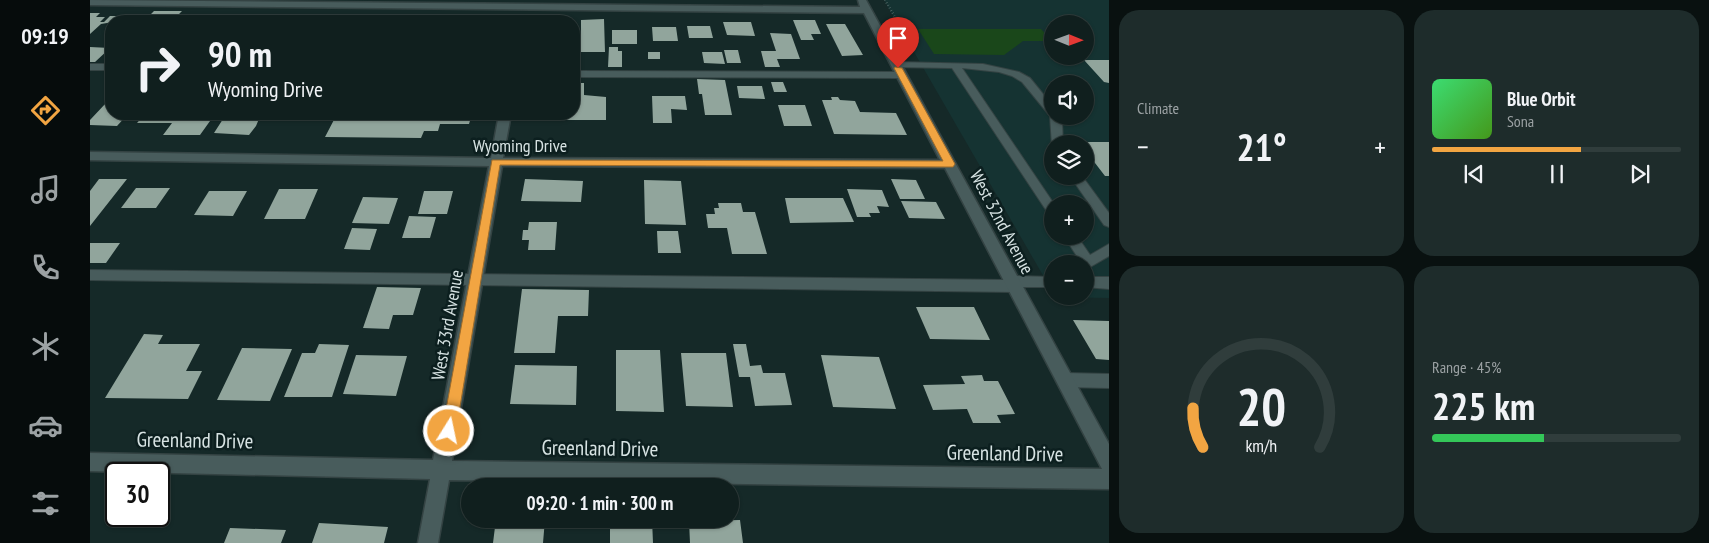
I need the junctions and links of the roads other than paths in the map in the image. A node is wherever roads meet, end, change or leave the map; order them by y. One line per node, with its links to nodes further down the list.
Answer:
1 (90, 2): 3 (street)
2 (863, 5): 3 (street); 7 (street, West 32nd Avenue)
3 (526, 7)
4 (956, 66): 7 (lane); 9 (lane); 15 (lane)
5 (90, 67): 6 (lane)
6 (105, 67)
7 (899, 70): 8 (lane); 13 (street, West 32nd Avenue)
8 (580, 74)
9 (1044, 103)
10 (504, 120): 12 (street, West 33rd Avenue)
11 (90, 156): 12 (street, Wyoming Drive)
12 (496, 162): 13 (street, Wyoming Drive); 20 (street, West 33rd Avenue)
13 (950, 164): 24 (street, West 32nd Avenue)
14 (1082, 185): 16 (lane)
15 (1044, 198)
16 (1109, 222)
17 (1109, 249): 18 (lane)
18 (1094, 259)
19 (90, 275): 20 (lane)
20 (476, 279): 24 (lane); 29 (street, West 33rd Avenue)
21 (1044, 282): 24 (lane)
22 (1094, 282): 23 (lane)
23 (1109, 283)
24 (1014, 284): 25 (street, West 32nd Avenue)
25 (1065, 380): 26 (lane); 28 (street, West 32nd Avenue)
26 (1109, 381)
27 (90, 462): 29 (street, Greenland Drive)
28 (1109, 463)
29 (442, 470): 30 (street, Greenland Drive); 31 (street, West 33rd Avenue)
30 (1109, 479)
31 (428, 543)

